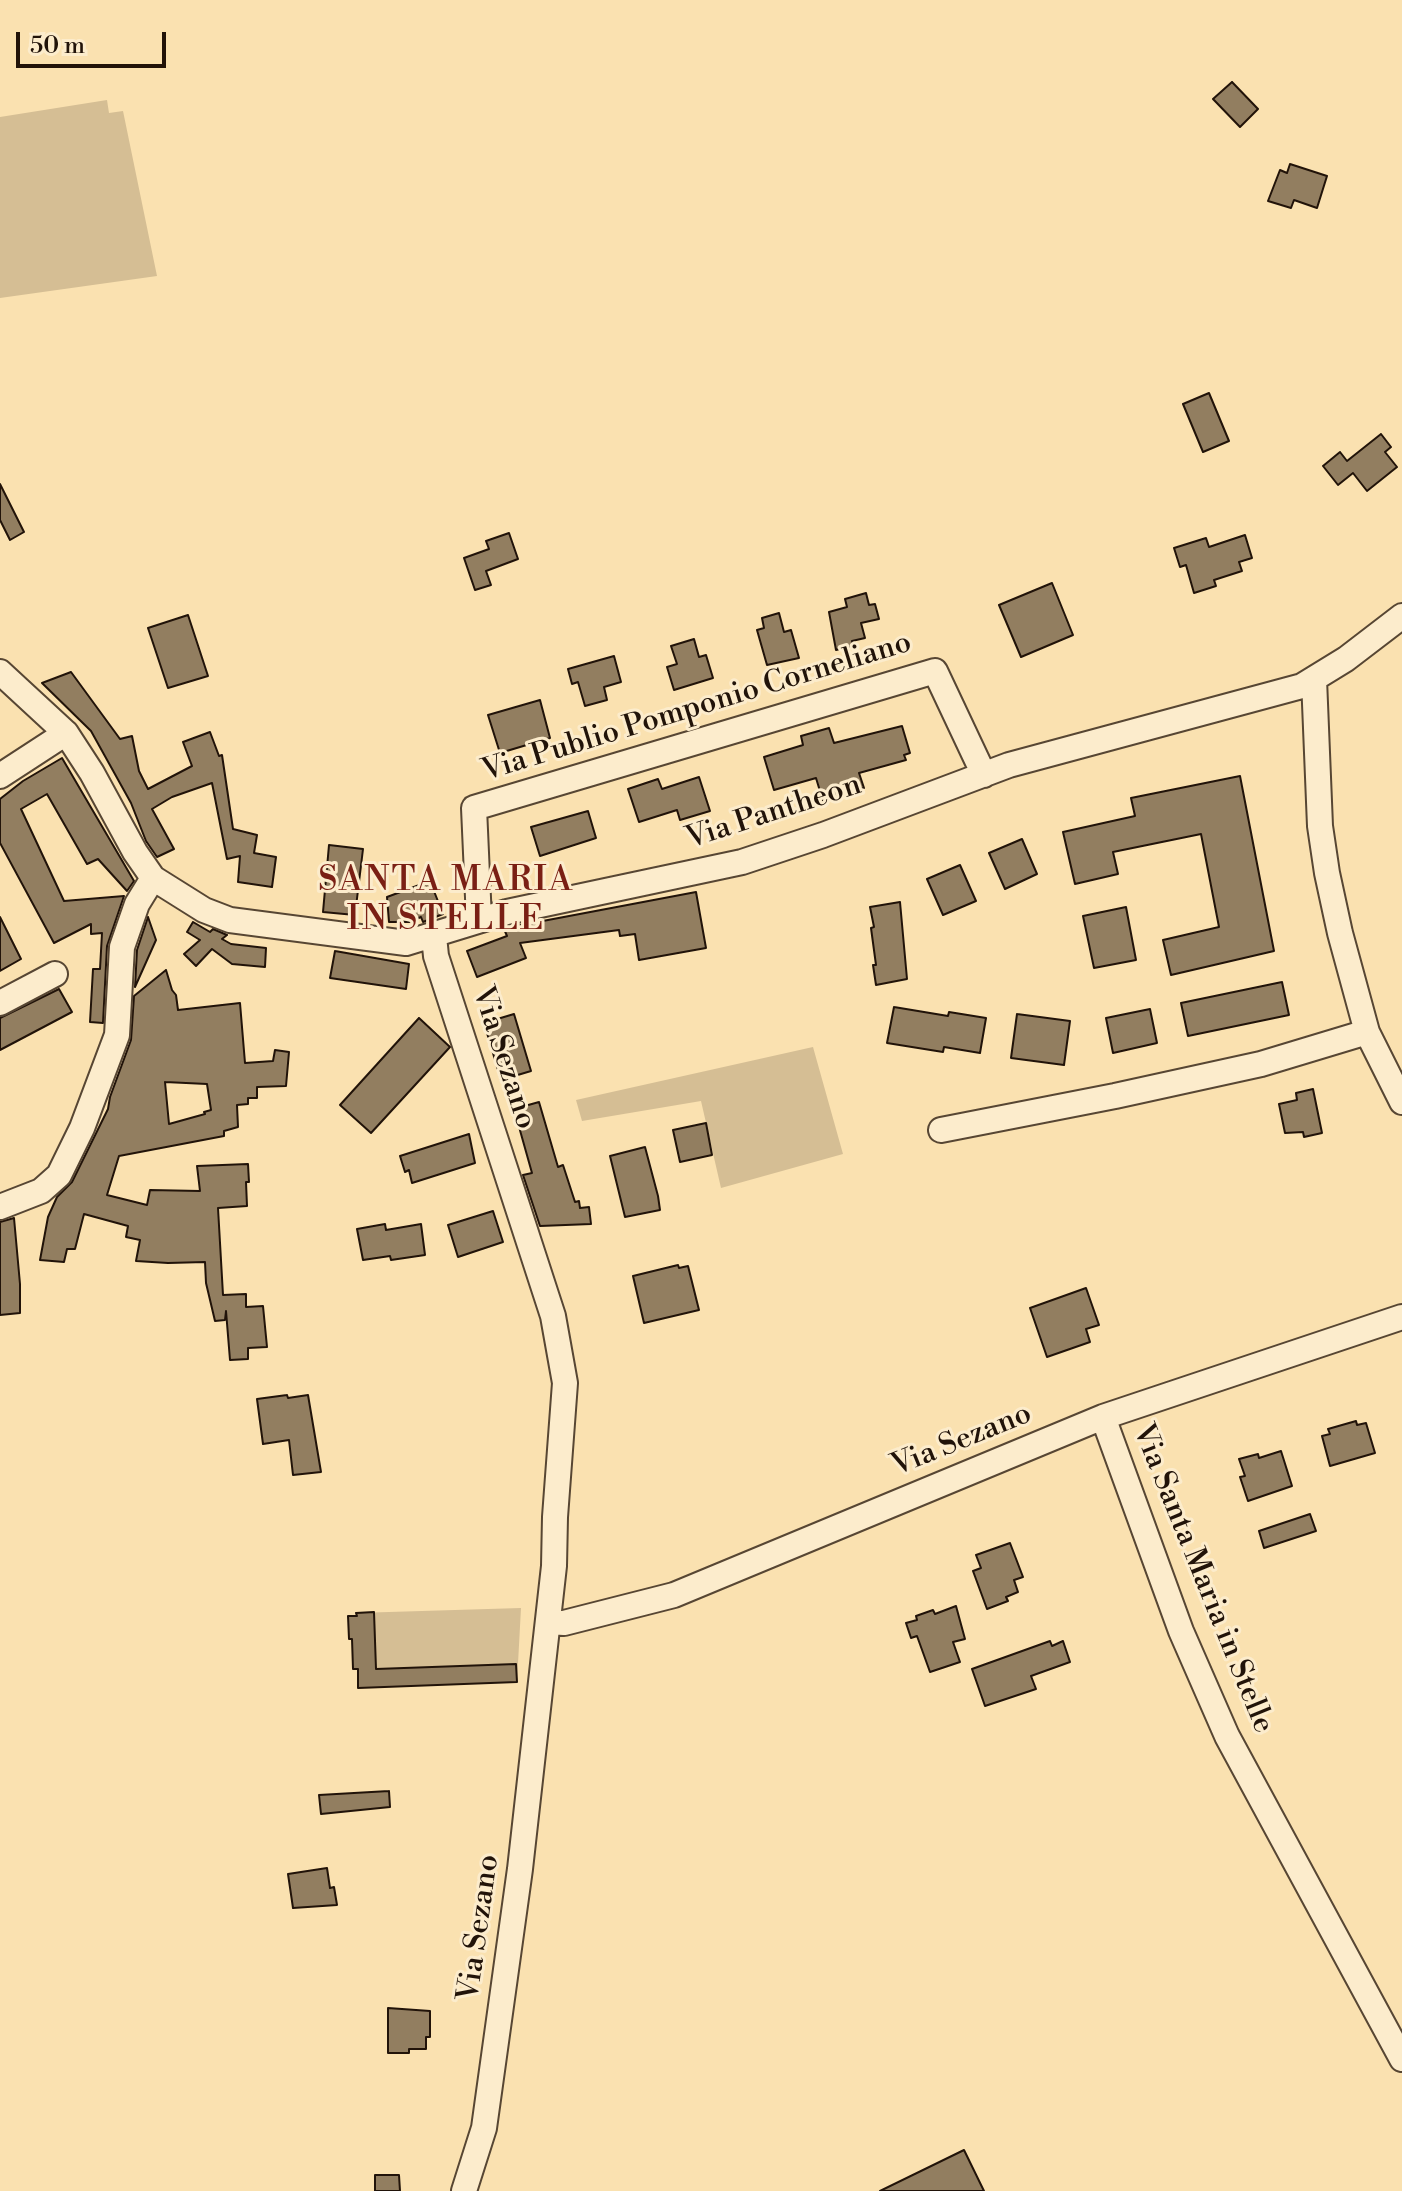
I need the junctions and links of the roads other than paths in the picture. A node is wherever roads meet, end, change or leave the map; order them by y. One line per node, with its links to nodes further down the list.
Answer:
1 (1402, 616): 3 (street, Via Pantheon)
2 (0, 672): 4 (street, Via Pantheon)
3 (1314, 679): 5 (street, Via Pantheon); 12 (street)
4 (66, 733): 6 (street); 7 (street, Via Pantheon)
5 (984, 775): 8 (street, Via Pantheon); 8 (street, Via Publio Pomponio Corneliano)
6 (0, 776)
7 (153, 878): 9 (street, Via Pantheon); 15 (street)
8 (479, 920): 9 (street, Via Pantheon)
9 (434, 936): 18 (street, Via Sezano)
10 (55, 974): 11 (street)
11 (0, 1003)
12 (1367, 1032): 13 (street); 14 (street)
13 (1402, 1102)
14 (941, 1130)
15 (0, 1207)
16 (1402, 1317): 17 (street, Via Sezano)
17 (1103, 1417): 18 (street, Via Sezano); 19 (street, Via Santa Maria in Stelle)
18 (548, 1622): 20 (street, Via Sezano)
19 (1402, 2059)
20 (464, 2191)

